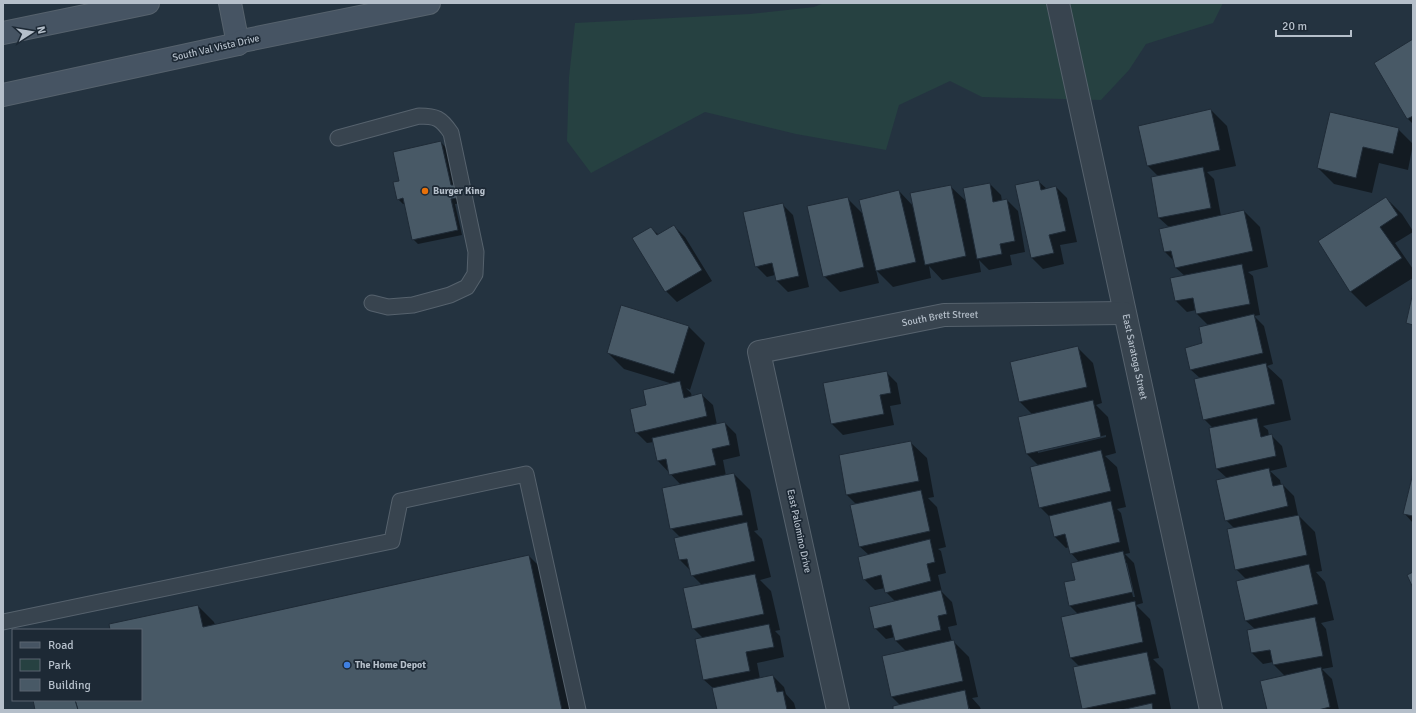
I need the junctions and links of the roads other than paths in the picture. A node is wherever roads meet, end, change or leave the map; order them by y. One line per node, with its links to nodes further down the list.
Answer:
1 (148, 3): 5 (main road)
2 (230, 3): 6 (main road)
3 (430, 3): 6 (main road, South Val Vista Drive)
4 (1058, 3): 10 (street, East Saratoga Street)
5 (3, 33)
6 (238, 44): 7 (main road, South Val Vista Drive)
7 (3, 95)
8 (338, 138): 9 (lane)
9 (372, 303)
10 (1124, 313): 11 (street, South Brett Street); 15 (street, East Saratoga Street)
11 (760, 352): 14 (street, East Palomino Drive)
12 (3, 622): 13 (lane)
13 (578, 710)
14 (838, 710)
15 (1211, 710)

